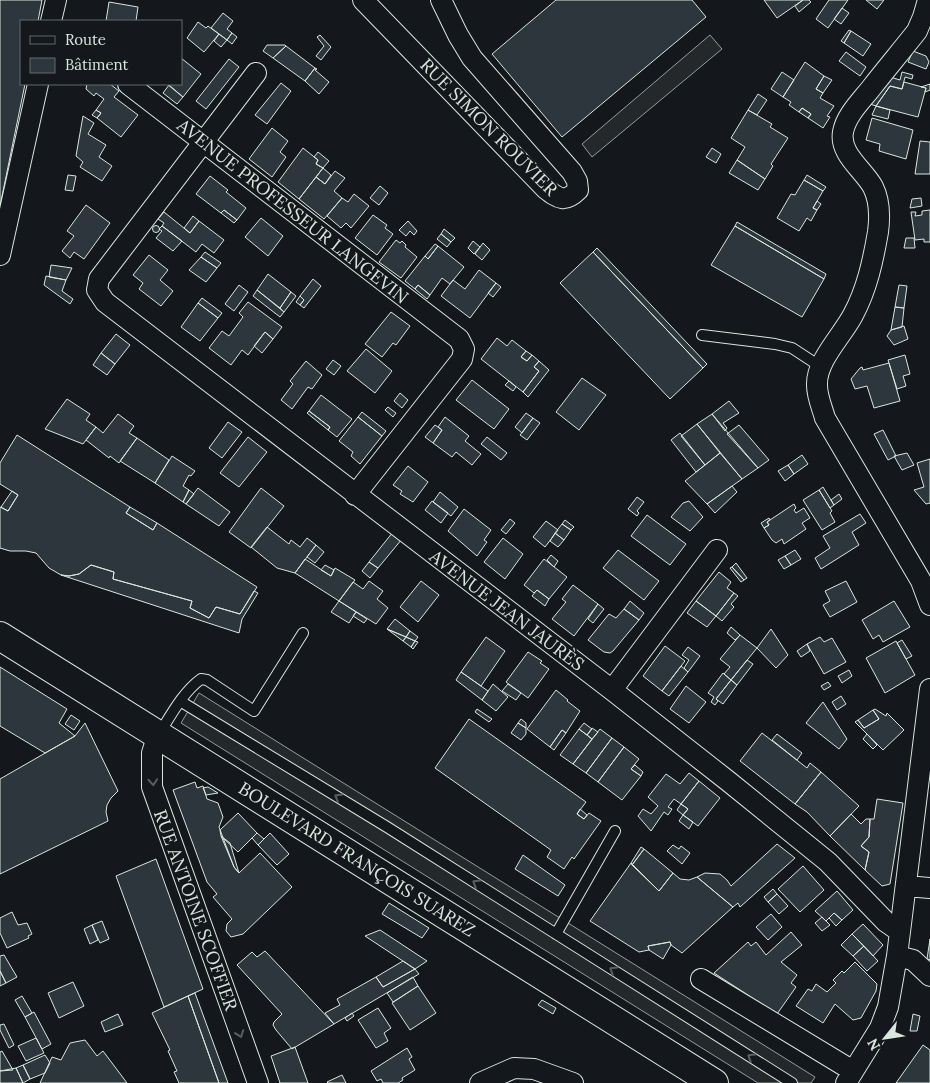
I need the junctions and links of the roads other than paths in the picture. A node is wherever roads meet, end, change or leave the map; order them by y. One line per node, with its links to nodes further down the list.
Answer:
1 (56, 0): 5 (street)
2 (363, 0): 3 (street, RUE SIMON ROUVIER)
3 (441, 0)
4 (927, 14): 12 (street)
5 (51, 20)
6 (256, 73): 9 (street)
7 (38, 85): 10 (street)
8 (129, 85): 9 (street, AVENUE PROFESSEUR LANGEVIN)
9 (202, 142): 13 (street, AVENUE JEAN JAURÈS); 13 (street, AVENUE PROFESSEUR LANGEVIN)
10 (0, 256)
11 (702, 335): 12 (lane)
12 (820, 367): 15 (street)
13 (355, 495): 19 (street, AVENUE JEAN JAURÈS)
14 (717, 550): 19 (street)
15 (930, 605)
16 (303, 633): 20 (lane)
17 (0, 636): 21 (main road, BOULEVARD FRANÇOIS SUAREZ)
18 (930, 689): 23 (street)
19 (612, 690): 25 (street, AVENUE JEAN JAURÈS)
20 (180, 701): 21 (lane); 26 (lane, one-way to 20)
21 (158, 734): 31 (street, RUE ANTOINE SCOFFIER, one-way to 31); 34 (main road, BOULEVARD FRANÇOIS SUAREZ)
22 (615, 831): 26 (lane)
23 (906, 886): 24 (street); 25 (street)
24 (930, 888)
25 (899, 931): 27 (street)
26 (556, 934): 35 (lane, one-way to 26)
27 (897, 956): 28 (street); 30 (street)
28 (930, 976)
29 (701, 979): 30 (street)
30 (850, 1077)
31 (258, 1083)
32 (480, 1083): 33 (street)
33 (573, 1083)
34 (714, 1083)
35 (792, 1083)

